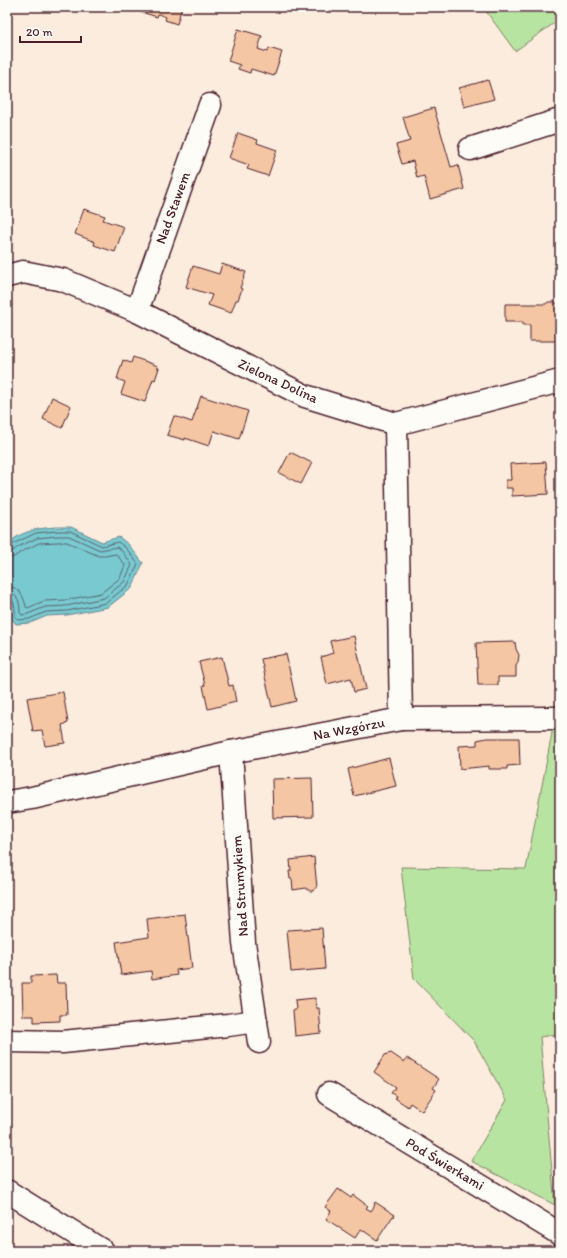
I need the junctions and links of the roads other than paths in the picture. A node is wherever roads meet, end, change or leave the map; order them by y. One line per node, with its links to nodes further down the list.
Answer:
1 (210, 105): 5 (street, Nad Stawem)
2 (560, 120): 3 (street)
3 (470, 149)
4 (7, 276): 5 (street, Zielona Dolina)
5 (137, 311): 7 (street, Zielona Dolina)
6 (560, 381): 7 (street)
7 (396, 424): 9 (street, Na Wzgórzu)
8 (560, 718): 9 (street)
9 (401, 719): 10 (street, Na Wzgórzu)
10 (231, 752): 11 (street, Na Wzgórzu); 12 (street, Nad Strumykiem)
11 (7, 802)
12 (256, 1021): 13 (street); 14 (street, Nad Strumykiem)
13 (7, 1042)
14 (259, 1042)
15 (330, 1094): 17 (street, Pod Świerkami)
16 (7, 1191): 18 (street)
17 (560, 1234)
18 (103, 1251)

